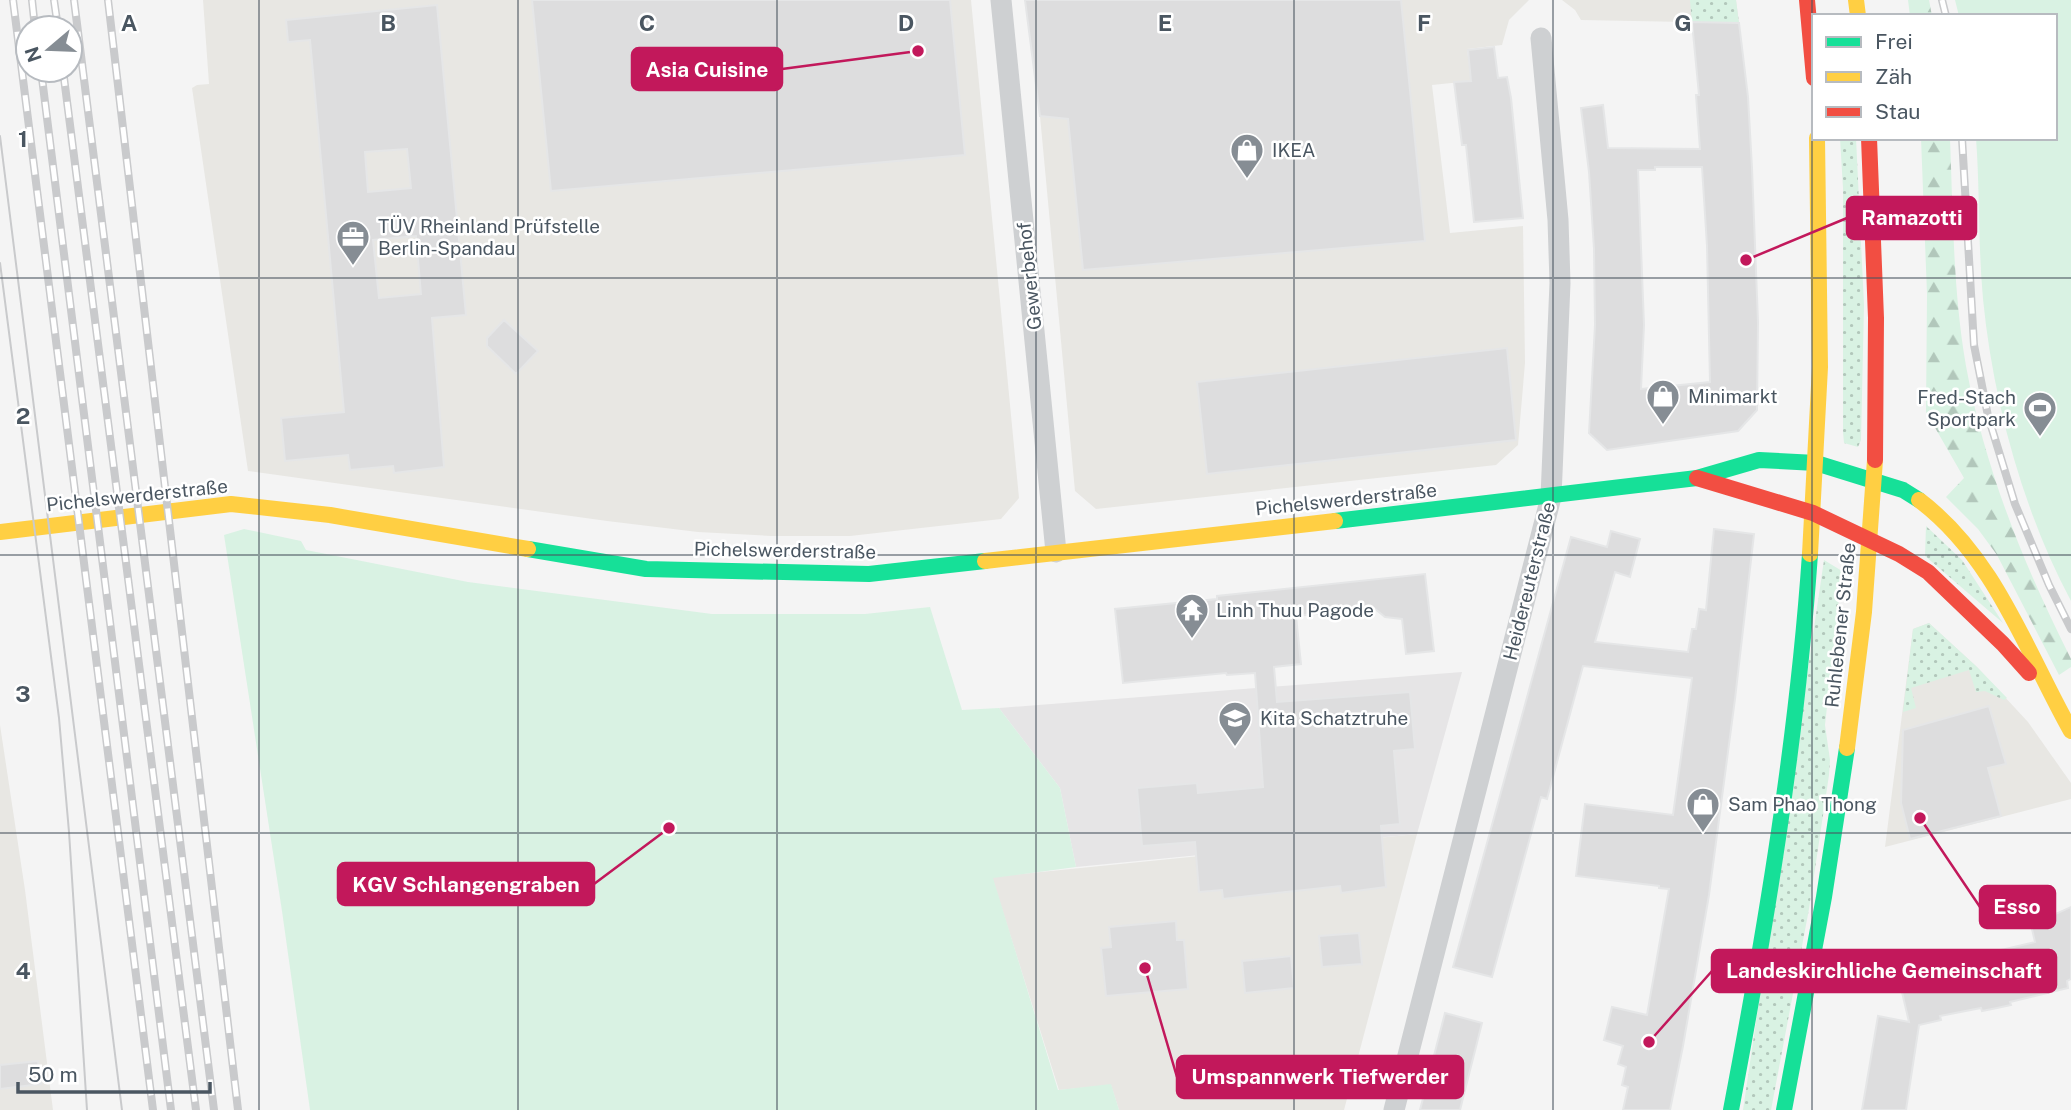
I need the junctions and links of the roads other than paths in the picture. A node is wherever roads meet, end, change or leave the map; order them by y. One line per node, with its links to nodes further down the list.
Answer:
1 (1001, 0): 14 (street, Gewerbehof)
2 (1807, 0): 4 (street)
3 (1541, 38): 10 (street, Heidereuterstraße)
4 (1812, 56)
5 (1817, 140): 7 (street, Ruhlebener Straße)
6 (1870, 140): 9 (street, Ruhlebener Straße)
7 (1816, 463): 8 (street, Pichelswerderstraße); 9 (street, Pichelswerderstraße); 11 (street, Ruhlebener Straße)
8 (1697, 478): 10 (street, Pichelswerderstraße); 11 (street, Pichelswerderstraße)
9 (1873, 480): 13 (street, Ruhlebener Straße); 15 (street, Pichelswerderstraße)
10 (1550, 497): 14 (street, Pichelswerderstraße); 17 (street, Heidereuterstraße)
11 (1813, 513): 13 (street, Pichelswerderstraße); 18 (street, Ruhlebener Straße)
12 (0, 532): 14 (street, Pichelswerderstraße)
13 (1870, 539): 15 (street, Pichelswerderstraße); 19 (street, Ruhlebener Straße)
14 (1056, 552)
15 (2051, 696): 16 (street)
16 (2071, 731)
17 (1394, 1110)
18 (1731, 1110)
19 (1783, 1110)

